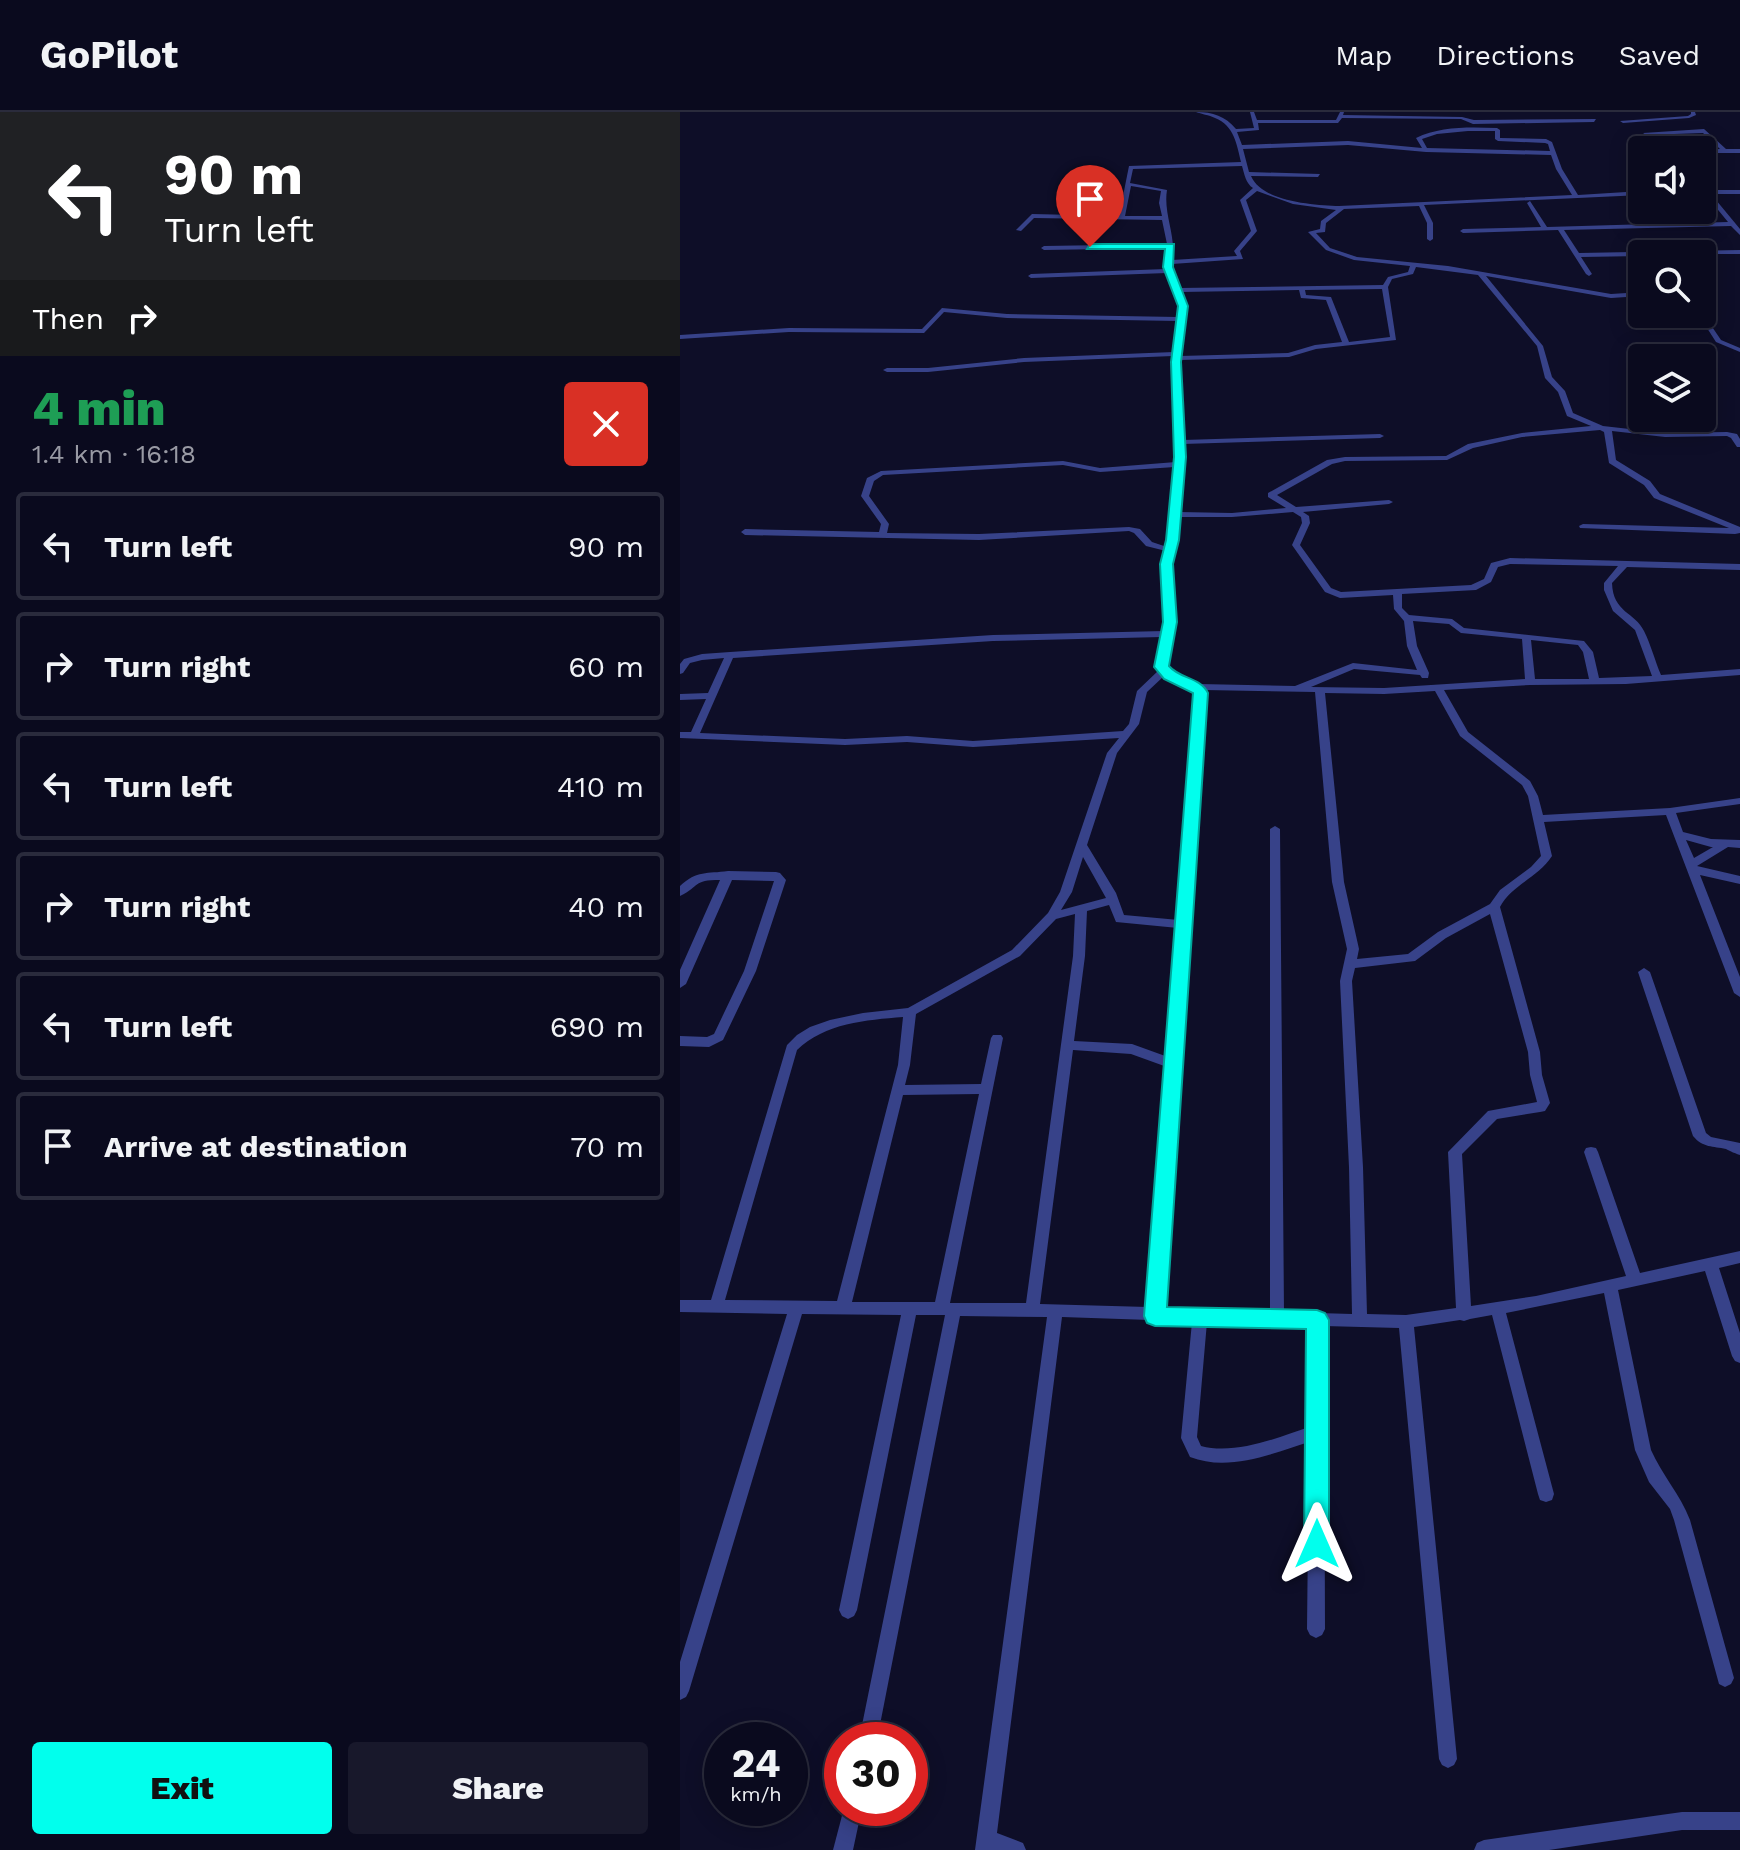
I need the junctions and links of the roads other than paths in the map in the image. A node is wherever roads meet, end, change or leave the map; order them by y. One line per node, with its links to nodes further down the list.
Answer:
1 (1198, 112): 12 (street)
2 (1252, 112): 9 (street)
3 (1584, 112): 6 (street)
4 (1693, 112): 8 (street)
5 (1340, 114): 7 (street); 9 (street)
6 (1485, 117)
7 (1594, 120)
8 (1623, 121)
9 (1255, 122): 12 (street)
10 (1497, 130): 11 (street); 17 (street); 21 (street)
11 (1505, 130)
12 (1235, 131): 16 (street)
13 (1646, 133): 19 (street)
14 (1329, 134): 15 (street)
15 (1335, 144): 16 (street); 17 (street)
16 (1242, 147): 22 (street)
17 (1426, 150): 21 (street)
18 (1716, 151): 19 (street)
19 (1725, 151): 20 (street)
20 (1740, 151)
21 (1553, 153): 30 (street)
22 (1245, 164): 23 (street); 25 (street)
23 (1246, 174): 24 (street); 26 (street)
24 (1318, 175)
25 (1128, 186): 37 (street); 38 (street)
26 (1256, 189): 36 (street); 55 (street)
27 (1716, 192): 28 (street)
28 (1740, 192)
29 (1628, 193): 30 (street)
30 (1575, 195): 32 (street)
31 (1628, 200): 33 (street)
32 (1420, 203): 36 (street); 46 (street)
33 (1530, 203): 34 (street); 41 (street)
34 (1461, 205)
35 (1716, 205): 39 (street)
36 (1342, 208): 56 (street)
37 (1122, 217): 38 (street); 43 (street)
38 (1164, 218): 47 (street)
39 (1733, 224): 40 (street); 45 (street)
40 (1654, 226): 42 (street)
41 (1545, 229): 42 (street); 44 (street)
42 (1560, 229): 50 (street)
43 (1019, 230)
44 (1463, 231)
45 (1740, 233)
46 (1430, 239)
47 (1170, 246): 49 (street); 55 (street)
48 (1624, 247): 50 (street)
49 (1044, 248)
50 (1572, 248): 54 (street)
51 (1740, 252): 52 (street)
52 (1716, 253)
53 (1628, 254): 54 (street)
54 (1577, 255): 59 (street)
55 (1169, 262): 57 (street)
56 (1413, 265): 58 (street); 61 (street)
57 (1169, 271): 60 (street); 63 (street)
58 (1480, 273): 64 (street); 72 (street)
59 (1589, 274)
60 (1031, 276)
61 (1385, 287): 62 (street); 68 (street)
62 (1302, 288): 63 (street); 68 (street)
63 (1179, 290): 65 (street)
64 (1628, 295)
65 (1181, 319): 67 (street); 70 (street)
66 (1710, 328): 69 (street)
67 (680, 337)
68 (1346, 344): 70 (street)
69 (1740, 350)
70 (1177, 356): 71 (street); 74 (street)
71 (887, 370)
72 (1604, 428): 75 (street); 78 (street); 81 (street)
73 (1380, 436): 74 (street)
74 (1180, 442): 76 (street)
75 (1740, 445)
76 (1179, 464): 79 (street); 83 (street)
77 (1389, 502): 78 (street)
78 (1290, 509): 79 (street); 87 (street)
79 (1174, 514): 84 (street)
80 (1583, 526): 81 (street)
81 (1740, 530)
82 (745, 532): 83 (street)
83 (882, 536): 84 (street)
84 (1170, 550): 89 (street)
85 (1623, 566): 86 (street); 87 (street); 96 (street)
86 (1740, 567)
87 (1397, 593): 88 (street)
88 (1407, 618): 90 (street); 95 (street)
89 (1167, 634): 91 (street); 93 (street)
90 (1526, 637): 97 (street); 98 (street)
91 (730, 655): 92 (street); 103 (street)
92 (680, 671)
93 (1163, 671): 99 (street); 105 (street)
94 (1740, 672): 96 (street)
95 (1424, 673): 100 (street); 101 (street)
96 (1657, 678): 98 (street)
97 (1530, 682): 98 (street); 100 (street)
98 (1595, 682)
99 (1198, 687): 101 (street); 124 (street)
100 (1436, 689): 102 (street); 110 (street)
101 (1295, 690): 102 (street)
102 (1320, 690): 125 (street)
103 (712, 696): 104 (street); 107 (street)
104 (680, 697)
105 (1127, 734): 107 (street); 113 (street)
106 (680, 735): 107 (street)
107 (694, 736)
108 (1740, 801): 109 (street)
109 (1670, 811): 110 (street); 112 (street)
110 (1539, 819): 121 (street)
111 (1275, 829): 154 (street)
112 (1679, 834): 115 (street); 116 (street)
113 (1081, 844): 120 (street); 123 (street)
114 (1740, 844): 115 (street)
115 (1724, 845): 116 (street)
116 (1692, 867): 118 (street); 128 (street)
117 (728, 875): 119 (street); 127 (street); 131 (street)
118 (1740, 880)
119 (680, 892)
120 (1113, 900): 122 (street); 124 (street)
121 (1494, 907): 125 (street); 151 (street)
122 (1081, 908): 123 (street); 132 (street)
123 (1052, 916): 129 (street)
124 (1184, 924): 133 (street)
125 (1349, 964): 156 (street)
126 (1644, 972): 136 (street)
127 (680, 984)
128 (1740, 993)
129 (910, 1012): 135 (street); 143 (street)
130 (997, 1038): 134 (street)
131 (680, 1041)
132 (1066, 1045): 133 (street); 149 (street)
133 (1173, 1064): 152 (street)
134 (986, 1089): 135 (street); 147 (street)
135 (898, 1090): 145 (street)
136 (1740, 1150)
137 (1591, 1152): 140 (street)
138 (1740, 1257): 139 (street)
139 (1710, 1263): 140 (street); 158 (street)
140 (1635, 1280): 141 (street)
141 (1610, 1286): 148 (street); 163 (street)
142 (680, 1306): 143 (street)
143 (716, 1307): 144 (street)
144 (796, 1308): 145 (street); 164 (street)
145 (843, 1308): 146 (street)
146 (910, 1309): 147 (street); 161 (street)
147 (948, 1309): 149 (street); 165 (street)
148 (1498, 1309): 151 (street); 160 (street)
149 (1032, 1310): 150 (street)
150 (1055, 1311): 152 (street); 169 (street)
151 (1464, 1315): 157 (street)
152 (1155, 1316): 153 (street)
153 (1200, 1317): 154 (street); 159 (street)
154 (1277, 1319): 155 (street)
155 (1317, 1320): 156 (street); 159 (street)
156 (1360, 1320): 157 (street)
157 (1406, 1322): 166 (street)
158 (1740, 1356)
159 (1317, 1432): 162 (street)
160 (1546, 1494)
161 (848, 1610)
162 (1316, 1629)
163 (1725, 1678)
164 (680, 1691)
165 (871, 1722)
166 (1448, 1759)
167 (1740, 1821): 172 (street)
168 (849, 1826): 170 (street)
169 (986, 1844): 171 (street)
170 (843, 1850)
171 (1016, 1850)
172 (1484, 1850)

